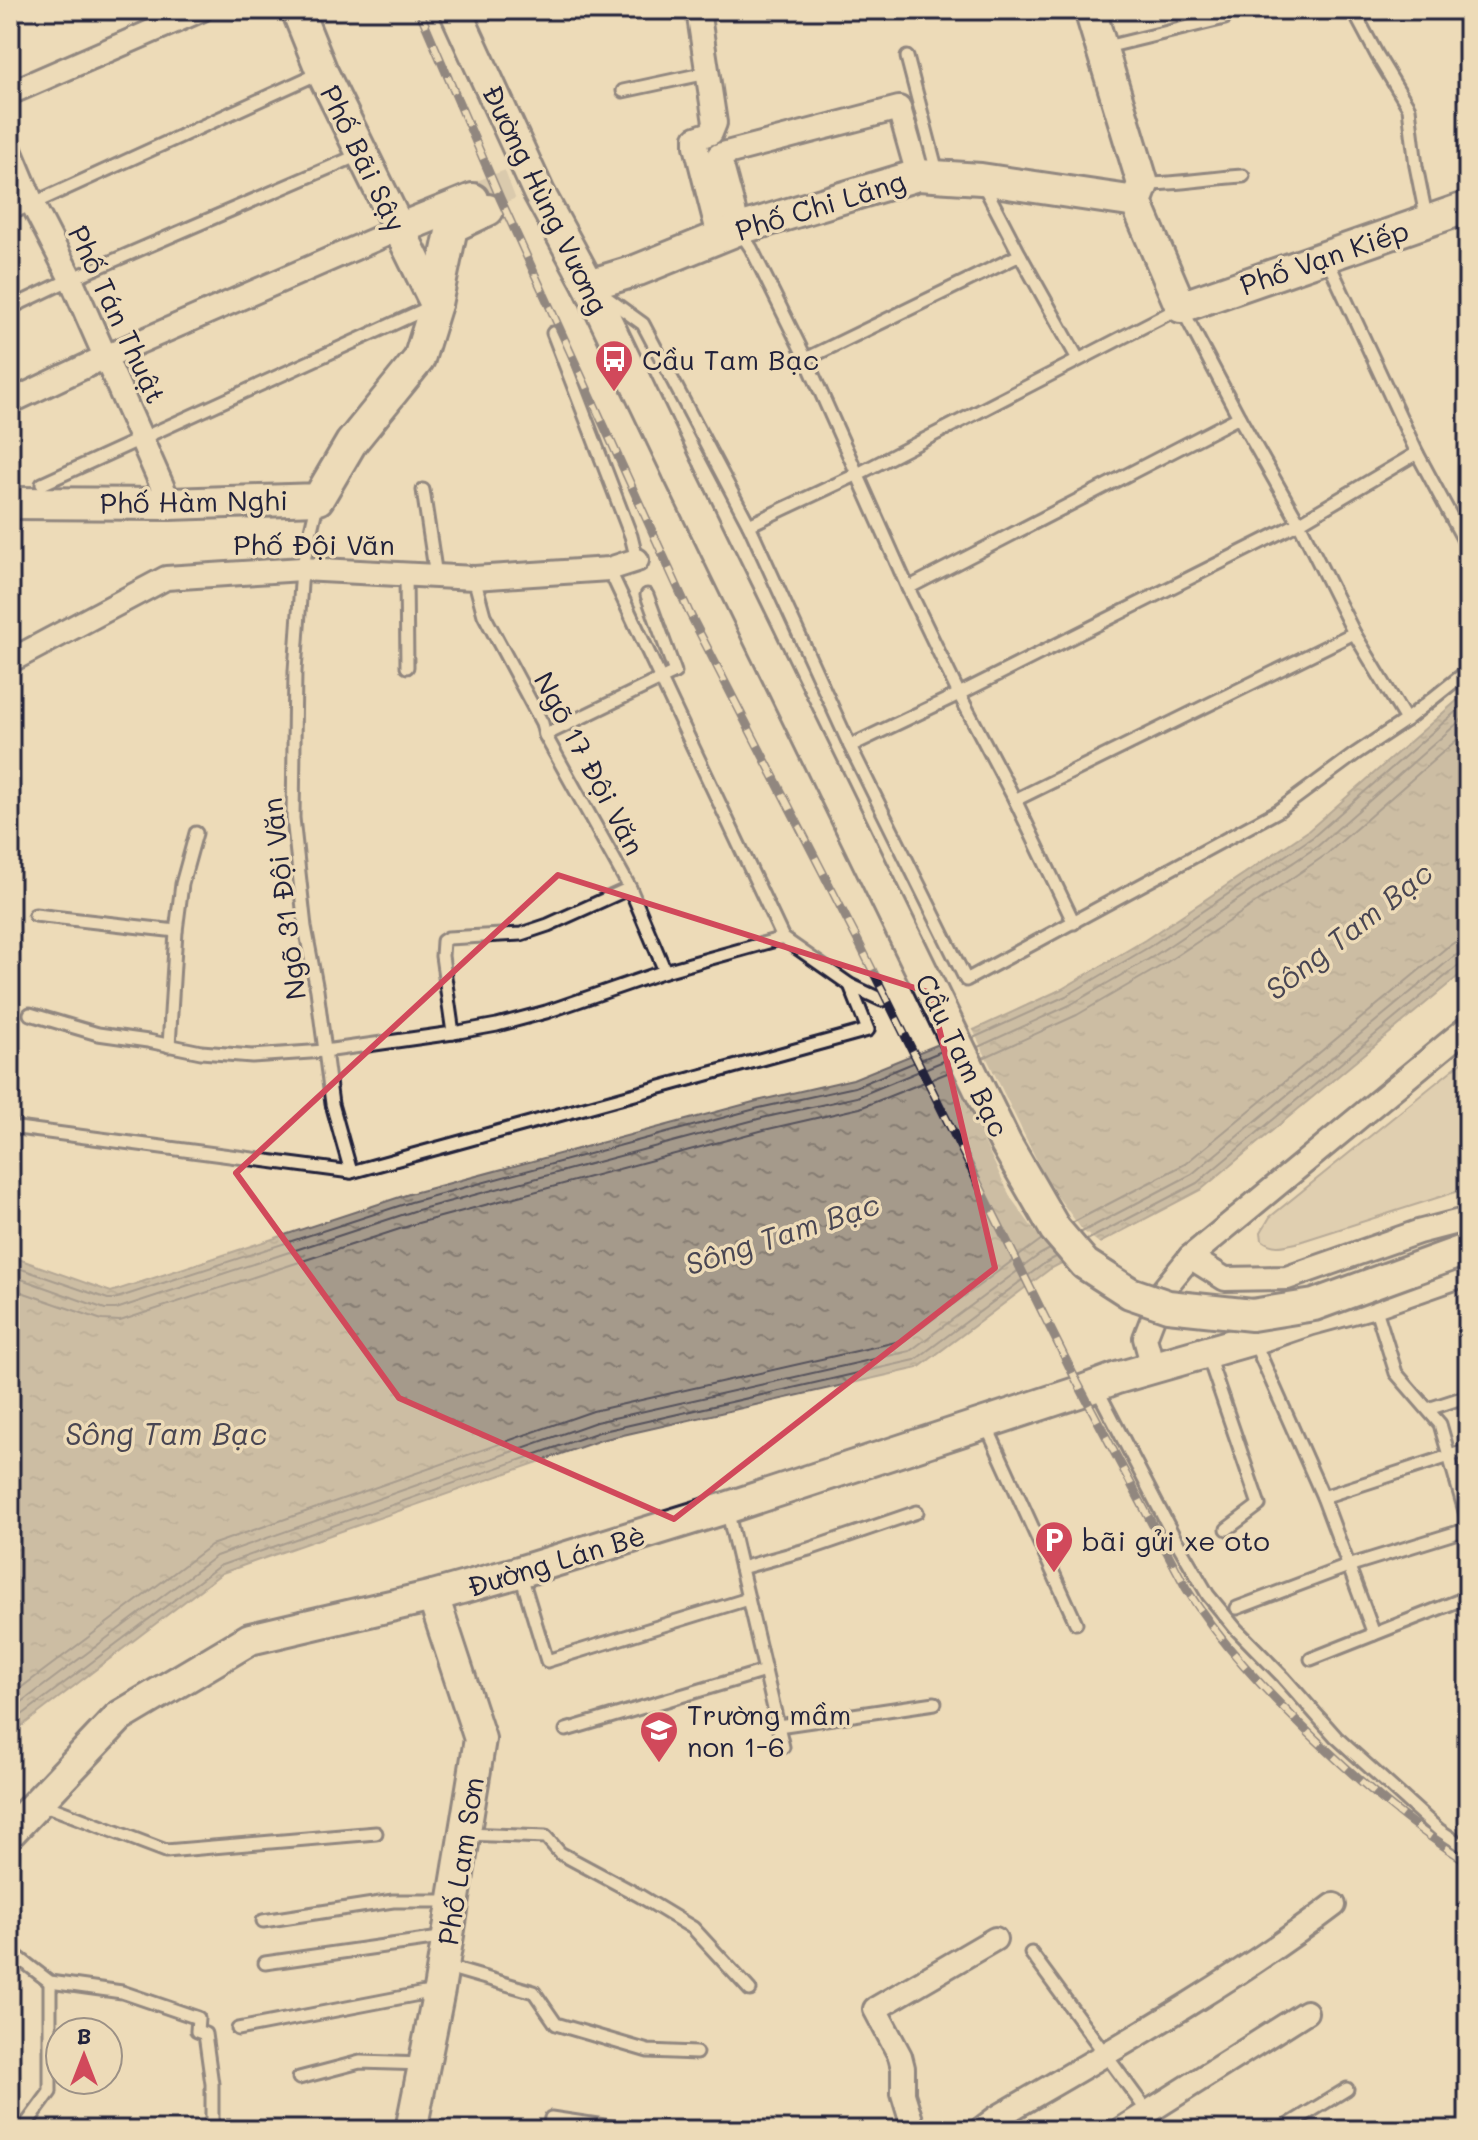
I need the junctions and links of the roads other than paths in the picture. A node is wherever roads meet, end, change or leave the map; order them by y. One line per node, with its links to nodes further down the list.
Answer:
1 (201, 10): 13 (street)
2 (297, 10): 10 (main road, Phố Bãi Sậy)
3 (455, 10): 29 (main road, Đường Hùng Vương)
4 (698, 10): 11 (street)
5 (1090, 10): 8 (main road)
6 (1353, 10): 23 (lane)
7 (1225, 18): 8 (lane)
8 (1102, 48): 19 (main road)
9 (907, 57): 16 (lane)
10 (322, 72): 15 (main road, Phố Bãi Sậy); 20 (lane)
11 (707, 73): 12 (lane); 25 (street)
12 (623, 91)
13 (10, 93)
14 (10, 150): 20 (street, Phố Tán Thuật)
15 (362, 154): 24 (main road, Phố Bãi Sậy); 28 (lane)
16 (928, 176): 18 (main road, Phố Chi Lăng); 25 (main road, Phố Chi Lăng); 25 (street)
17 (1243, 176): 19 (lane)
18 (981, 179): 19 (main road, Phố Chi Lăng); 26 (lane)
19 (1140, 193): 31 (main road)
20 (33, 205): 22 (lane); 28 (street, Phố Tán Thuật)
21 (1468, 207): 23 (main road, Phố Vạn Kiếp)
22 (10, 214)
23 (1427, 221): 27 (main road, Phố Vạn Kiếp)
24 (399, 229): 30 (main road, Phố Bãi Sậy); 30 (main road, Phố Hàm Nghi); 34 (street)
25 (729, 233): 29 (main road, Phố Chi Lăng); 35 (lane)
26 (1020, 255): 35 (lane); 36 (lane)
27 (1326, 256): 31 (main road, Phố Vạn Kiếp); 40 (lane)
28 (71, 279): 32 (lane); 34 (street, Phố Tán Thuật)
29 (589, 285): 41 (main road, Đường Hùng Vương); 49 (lane)
30 (436, 304): 39 (lane); 45 (main road, Phố Hàm Nghi)
31 (1181, 307): 36 (lane); 38 (lane)
32 (10, 308)
33 (553, 333): 51 (lane)
34 (105, 357): 37 (street); 39 (street, Phố Tán Thuật)
35 (806, 359): 42 (lane)
36 (1078, 359): 42 (lane)
37 (10, 402)
38 (1239, 417): 48 (lane); 57 (lane)
39 (143, 439): 43 (lane); 47 (street, Phố Tán Thuật)
40 (1417, 453): 48 (lane); 50 (lane)
41 (679, 473): 86 (main road, Cầu Tam Bạc, bridge)
42 (856, 475): 49 (lane); 57 (lane)
43 (42, 484)
44 (423, 490): 55 (lane)
45 (318, 499): 47 (main road, Phố Hàm Nghi); 52 (lane, Ngõ 31 Đội Văn)
46 (10, 503): 47 (main road, Phố Hàm Nghi)
47 (170, 504)
48 (1299, 523): 59 (lane); 64 (lane)
49 (749, 525): 67 (lane)
50 (1468, 548)
51 (637, 560): 53 (street, Phố Đội Văn)
52 (302, 569): 54 (street, Phố Đội Văn); 60 (street, Phố Đội Văn); 82 (lane, Ngõ 31 Đội Văn)
53 (609, 569): 56 (street, Phố Đội Văn); 63 (lane)
54 (406, 574): 55 (street, Phố Đội Văn); 61 (lane)
55 (436, 576): 56 (street, Phố Đội Văn)
56 (474, 578): 66 (lane, Ngõ 17 Đội Văn)
57 (908, 588): 64 (lane)
58 (647, 595): 63 (lane)
59 (1354, 633): 65 (lane); 68 (lane)
60 (10, 661)
61 (407, 667)
62 (1468, 667): 65 (lane)
63 (661, 679): 66 (lane); 74 (lane)
64 (959, 694): 67 (lane); 68 (lane)
65 (1406, 720): 72 (lane)
66 (545, 735): 70 (lane, Ngõ 17 Đội Văn)
67 (850, 746): 72 (lane)
68 (1015, 800): 72 (lane)
69 (196, 833): 73 (lane)
70 (630, 888): 75 (lane, Ngõ 17 Đội Văn); 80 (lane)
71 (35, 915): 73 (lane)
72 (1074, 923)
73 (176, 931): 81 (lane)
74 (783, 938): 75 (lane); 76 (lane)
75 (665, 971): 80 (lane)
76 (850, 985): 77 (lane); 84 (lane)
77 (882, 1000)
78 (30, 1014): 81 (lane)
79 (1468, 1027): 87 (street)
80 (453, 1033): 82 (lane)
81 (169, 1046): 82 (lane)
82 (325, 1051): 84 (lane, Ngõ 31 Đội Văn)
83 (10, 1127): 84 (lane)
84 (351, 1172)
85 (1468, 1219): 87 (street)
86 (1468, 1249)
87 (1190, 1257): 92 (street)
88 (1468, 1269): 89 (main road, Đường Lán Bè)
89 (1374, 1302): 90 (main road, Đường Lán Bè); 95 (lane)
90 (1253, 1339): 91 (main road, Đường Lán Bè); 99 (lane)
91 (1207, 1352): 92 (main road, Đường Lán Bè); 103 (lane)
92 (1153, 1367): 93 (main road, Đường Lán Bè)
93 (1095, 1385): 96 (main road, Đường Lán Bè); 124 (lane)
94 (1468, 1396): 95 (lane)
95 (1428, 1409): 98 (lane)
96 (984, 1422): 100 (main road, Đường Lán Bè); 112 (lane)
97 (1468, 1450): 98 (lane)
98 (1449, 1455): 99 (lane); 102 (lane)
99 (1323, 1497): 105 (lane)
100 (726, 1508): 106 (lane); 107 (main road, Đường Lán Bè)
101 (917, 1512): 106 (lane)
102 (1468, 1522)
103 (1227, 1529)
104 (1468, 1529): 105 (lane)
105 (1348, 1566): 111 (lane); 113 (lane)
106 (741, 1568): 110 (lane)
107 (519, 1572): 108 (main road, Đường Lán Bè); 110 (lane)
108 (433, 1596): 120 (main road, Đường Lán Bè); 123 (main road, Phố Lam Sơn)
109 (1468, 1597): 113 (lane)
110 (748, 1599): 115 (lane)
111 (1237, 1608)
112 (1076, 1623)
113 (1374, 1634): 114 (lane)
114 (1311, 1659)
115 (765, 1671): 117 (lane); 118 (lane)
116 (935, 1703): 117 (lane)
117 (778, 1726): 119 (lane)
118 (566, 1730)
119 (783, 1747)
120 (38, 1803): 121 (main road, Đường Lán Bè); 122 (lane)
121 (10, 1832)
122 (376, 1833)
123 (465, 1834): 125 (main road, Phố Lam Sơn); 134 (lane)
124 (1468, 1849)
125 (454, 1901): 127 (lane); 132 (main road, Phố Lam Sơn)
126 (1334, 1905): 138 (street)
127 (263, 1921)
128 (995, 1939): 148 (street)
129 (10, 1951): 133 (lane)
130 (1031, 1953): 138 (lane)
131 (265, 1963): 132 (lane)
132 (444, 1964): 136 (lane); 137 (lane); 139 (main road, Phố Lam Sơn)
133 (50, 1982): 143 (lane); 144 (lane)
134 (750, 1990)
135 (1306, 2012): 142 (street)
136 (238, 2029)
137 (696, 2053)
138 (1106, 2054): 142 (lane); 149 (street)
139 (424, 2064): 140 (lane); 145 (main road, Phố Lam Sơn)
140 (299, 2078)
141 (1347, 2089): 151 (lane)
142 (1147, 2111): 150 (street)
143 (22, 2130)
144 (212, 2130)
145 (411, 2130)
146 (549, 2130): 147 (lane)
147 (631, 2130)
148 (914, 2130)
149 (980, 2130)
150 (1120, 2130)
151 (1280, 2130)

